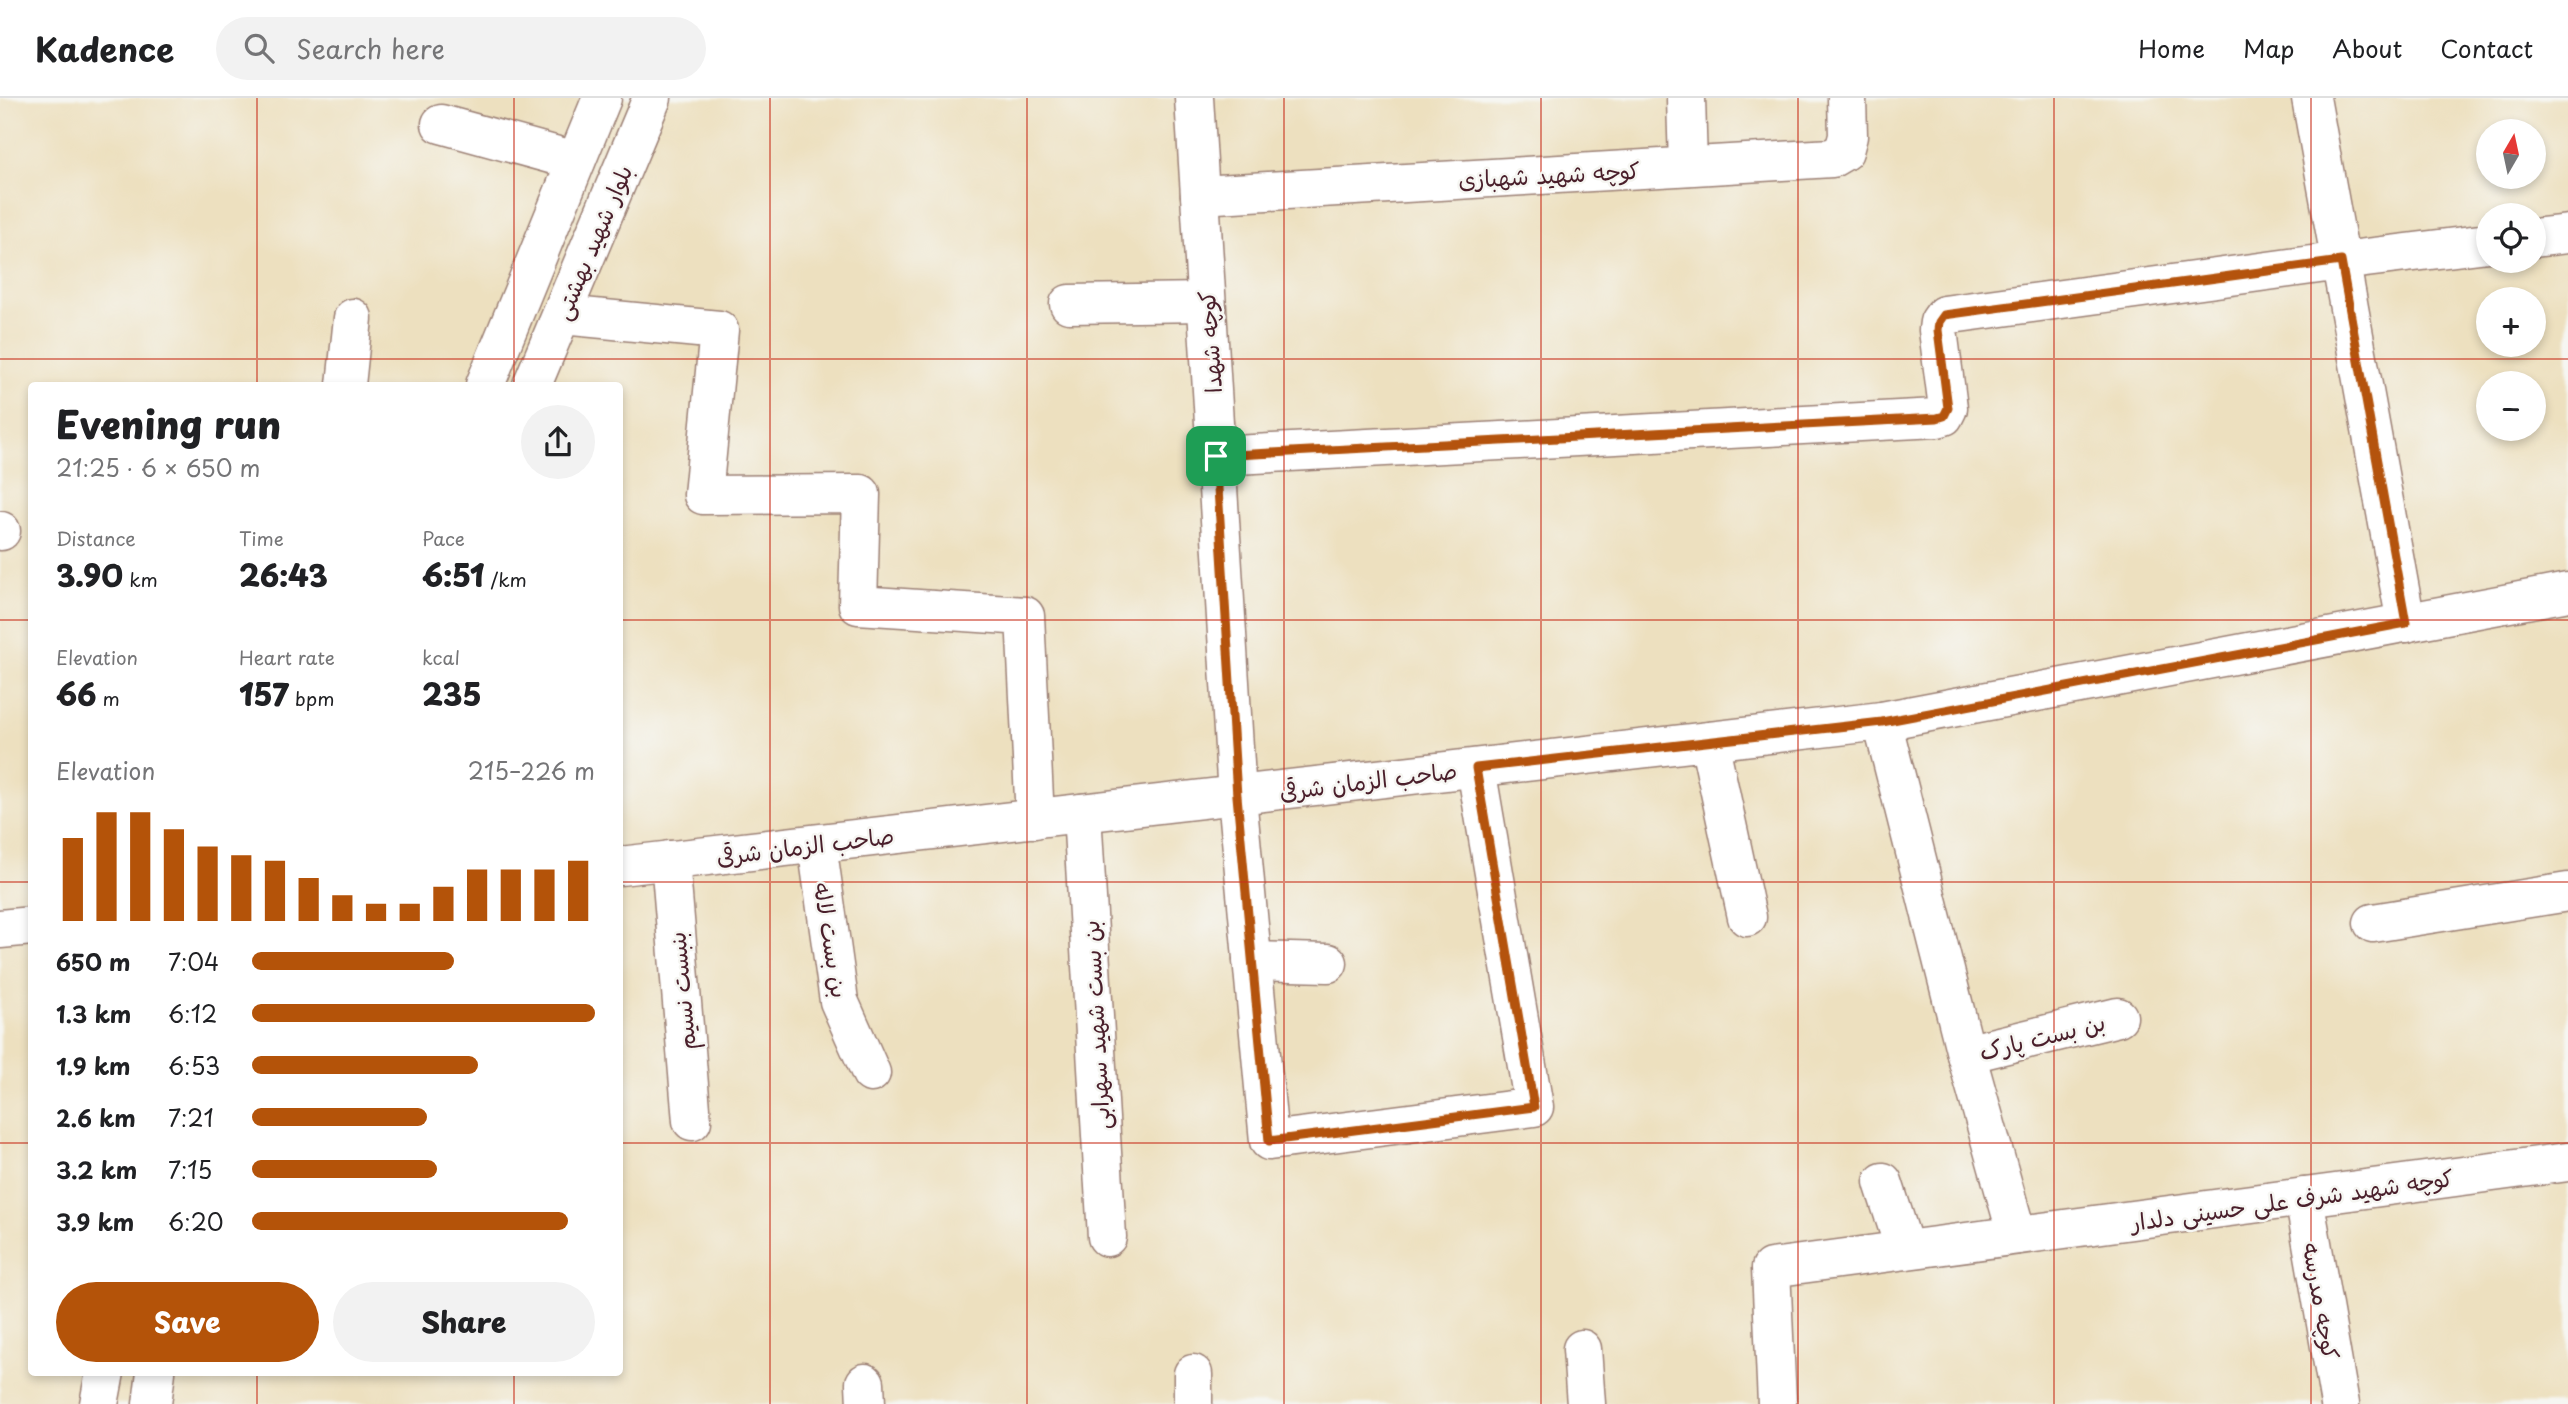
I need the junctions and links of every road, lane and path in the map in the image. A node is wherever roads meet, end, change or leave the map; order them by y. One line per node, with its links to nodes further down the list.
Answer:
1 (602, 98): 8 (street, بلوار شهید بهشتی)
2 (652, 98): 17 (street, بلوار شهید بهشتی)
3 (1194, 98): 10 (street, کوچه شهدا)
4 (1686, 98): 9 (street)
5 (1847, 98): 9 (street, کوچه شهید شهبازی)
6 (2311, 98): 14 (street)
7 (442, 124): 8 (street)
8 (576, 161): 20 (street, بلوار شهید بهشتی)
9 (1688, 166): 10 (street, کوچه شهید شهبازی)
10 (1200, 195): 15 (street, کوچه شهدا)
11 (2568, 234): 12 (street)
12 (2546, 237)
13 (2476, 244): 14 (street)
14 (2341, 261): 22 (street); 24 (street)
15 (1206, 302): 16 (street); 22 (street, کوچه شهدا)
16 (1069, 304)
17 (562, 315): 21 (street, بلوار شهید بهشتی); 30 (street)
18 (353, 318): 19 (street)
19 (346, 382)
20 (486, 382)
21 (533, 382)
22 (1216, 456): 28 (street, کوچه شهدا)
23 (2568, 592): 24 (street, صاحب الزمان شرقی)
24 (2406, 623): 25 (street, صاحب الزمان شرقی)
25 (1882, 722): 26 (street, صاحب الزمان شرقی); 42 (street)
26 (1709, 741): 27 (street, صاحب الزمان شرقی); 35 (street)
27 (1476, 768): 28 (street, صاحب الزمان شرقی); 39 (street, کوچه شهدا)
28 (1237, 796): 29 (street, صاحب الزمان شرقی); 39 (street, کوچه شهدا)
29 (1082, 813): 30 (street, صاحب الزمان شرقی); 49 (street, بن بست شهید سهرابی)
30 (1035, 819): 31 (street, صاحب الزمان شرقی)
31 (817, 844): 32 (street, صاحب الزمان شرقی); 43 (street, بن بست لاله)
32 (670, 860): 33 (street, صاحب الزمان شرقی); 44 (street, بنبست نسیم)
33 (623, 866)
34 (2568, 892): 36 (street)
35 (1747, 917)
36 (2373, 923)
37 (28, 926): 38 (street)
38 (0, 929)
39 (1252, 961): 40 (street)
40 (1328, 962)
41 (2118, 1017): 42 (street, بن بست پارک)
42 (1966, 1055): 48 (street)
43 (871, 1073)
44 (692, 1121)
45 (2568, 1162): 47 (street, کوچه شهید شرف علی حسینی دلدار)
46 (1883, 1182): 50 (street)
47 (2304, 1197): 48 (street, کوچه شهید شرف علی حسینی دلدار); 58 (street, کوچه مدرسه)
48 (2017, 1236): 50 (street, کوچه شهید شرف علی حسینی دلدار)
49 (1107, 1237)
50 (1905, 1250): 57 (street, کوچه شهید شرف علی حسینی دلدار)
51 (1583, 1349): 56 (street)
52 (104, 1376): 54 (street)
53 (156, 1376): 55 (street)
54 (99, 1404)
55 (152, 1404)
56 (1586, 1404)
57 (1777, 1404)
58 (2340, 1404)

